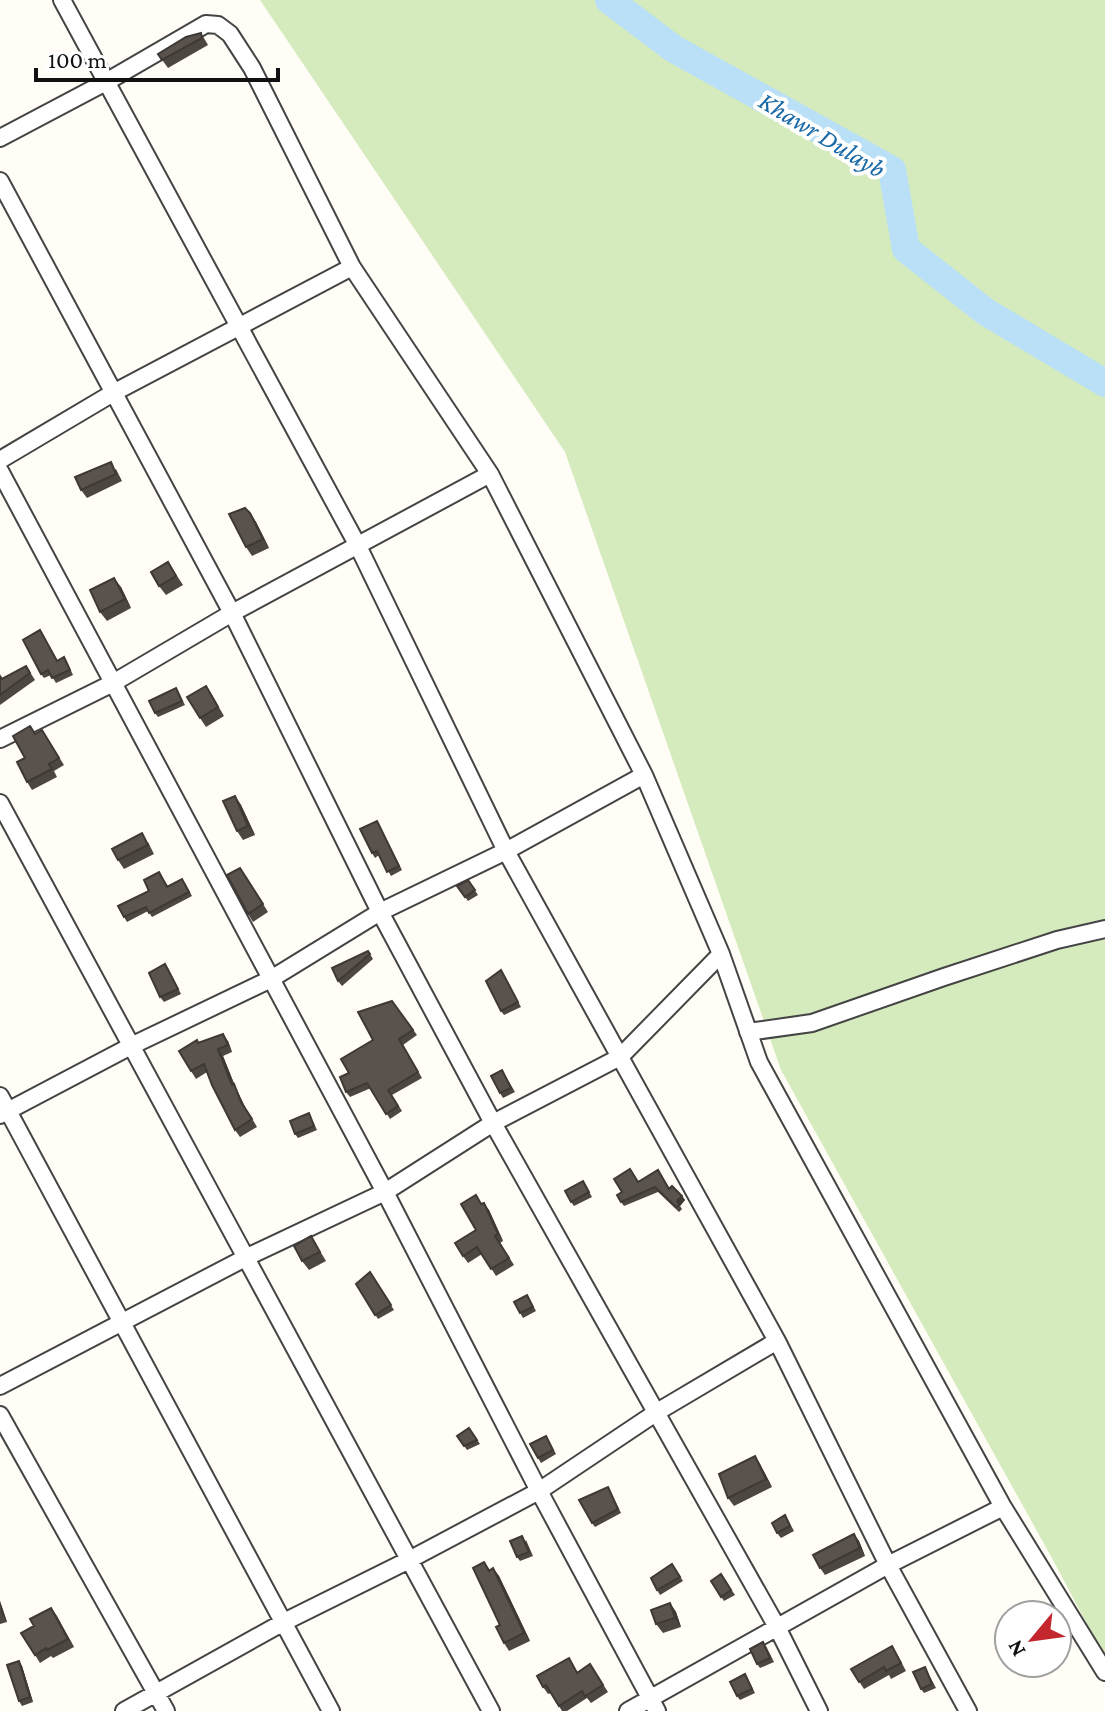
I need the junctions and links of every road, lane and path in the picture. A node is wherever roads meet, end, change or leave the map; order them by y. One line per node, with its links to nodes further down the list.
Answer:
1 (62, 0): 2 (street)
2 (106, 82): 3 (street); 5 (street); 6 (street)
3 (0, 138)
4 (0, 181): 7 (street)
5 (352, 267): 6 (street); 10 (street)
6 (238, 325): 7 (street); 11 (street)
7 (113, 393): 8 (street); 12 (street)
8 (0, 460)
9 (0, 471): 13 (street)
10 (490, 474): 11 (street); 15 (street)
11 (358, 546): 12 (street); 17 (street)
12 (232, 613): 13 (street); 18 (street)
13 (113, 683): 14 (street); 21 (street)
14 (0, 739)
15 (644, 775): 17 (street); 20 (street)
16 (0, 803): 23 (street)
17 (506, 851): 18 (street); 24 (street)
18 (380, 912): 21 (street); 26 (street)
19 (1105, 929): 22 (street)
20 (721, 954): 22 (street); 24 (street)
21 (271, 979): 23 (street); 27 (street)
22 (748, 1032): 35 (street)
23 (131, 1046): 25 (street); 28 (street)
24 (620, 1057): 26 (street); 30 (street)
25 (3, 1107): 29 (street)
26 (493, 1123): 27 (street); 32 (street)
27 (385, 1192): 28 (street); 34 (street)
28 (245, 1258): 29 (street); 36 (street)
29 (122, 1323): 31 (street); 38 (street)
30 (777, 1341): 32 (street); 37 (street)
31 (0, 1386)
32 (657, 1412): 34 (street); 39 (street)
33 (0, 1415): 41 (street)
34 (539, 1491): 36 (street); 42 (street)
35 (1003, 1507): 37 (street); 40 (street)
36 (409, 1560): 38 (street); 46 (street)
37 (888, 1565): 39 (street); 49 (street)
38 (282, 1623): 41 (street); 45 (street)
39 (777, 1627): 42 (street); 48 (street)
40 (1105, 1672)
41 (157, 1694): 43 (street); 44 (street)
42 (654, 1705): 47 (street)
43 (124, 1711)
44 (166, 1711)
45 (331, 1711)
46 (491, 1711)
47 (628, 1711)
48 (819, 1711)
49 (968, 1711)

